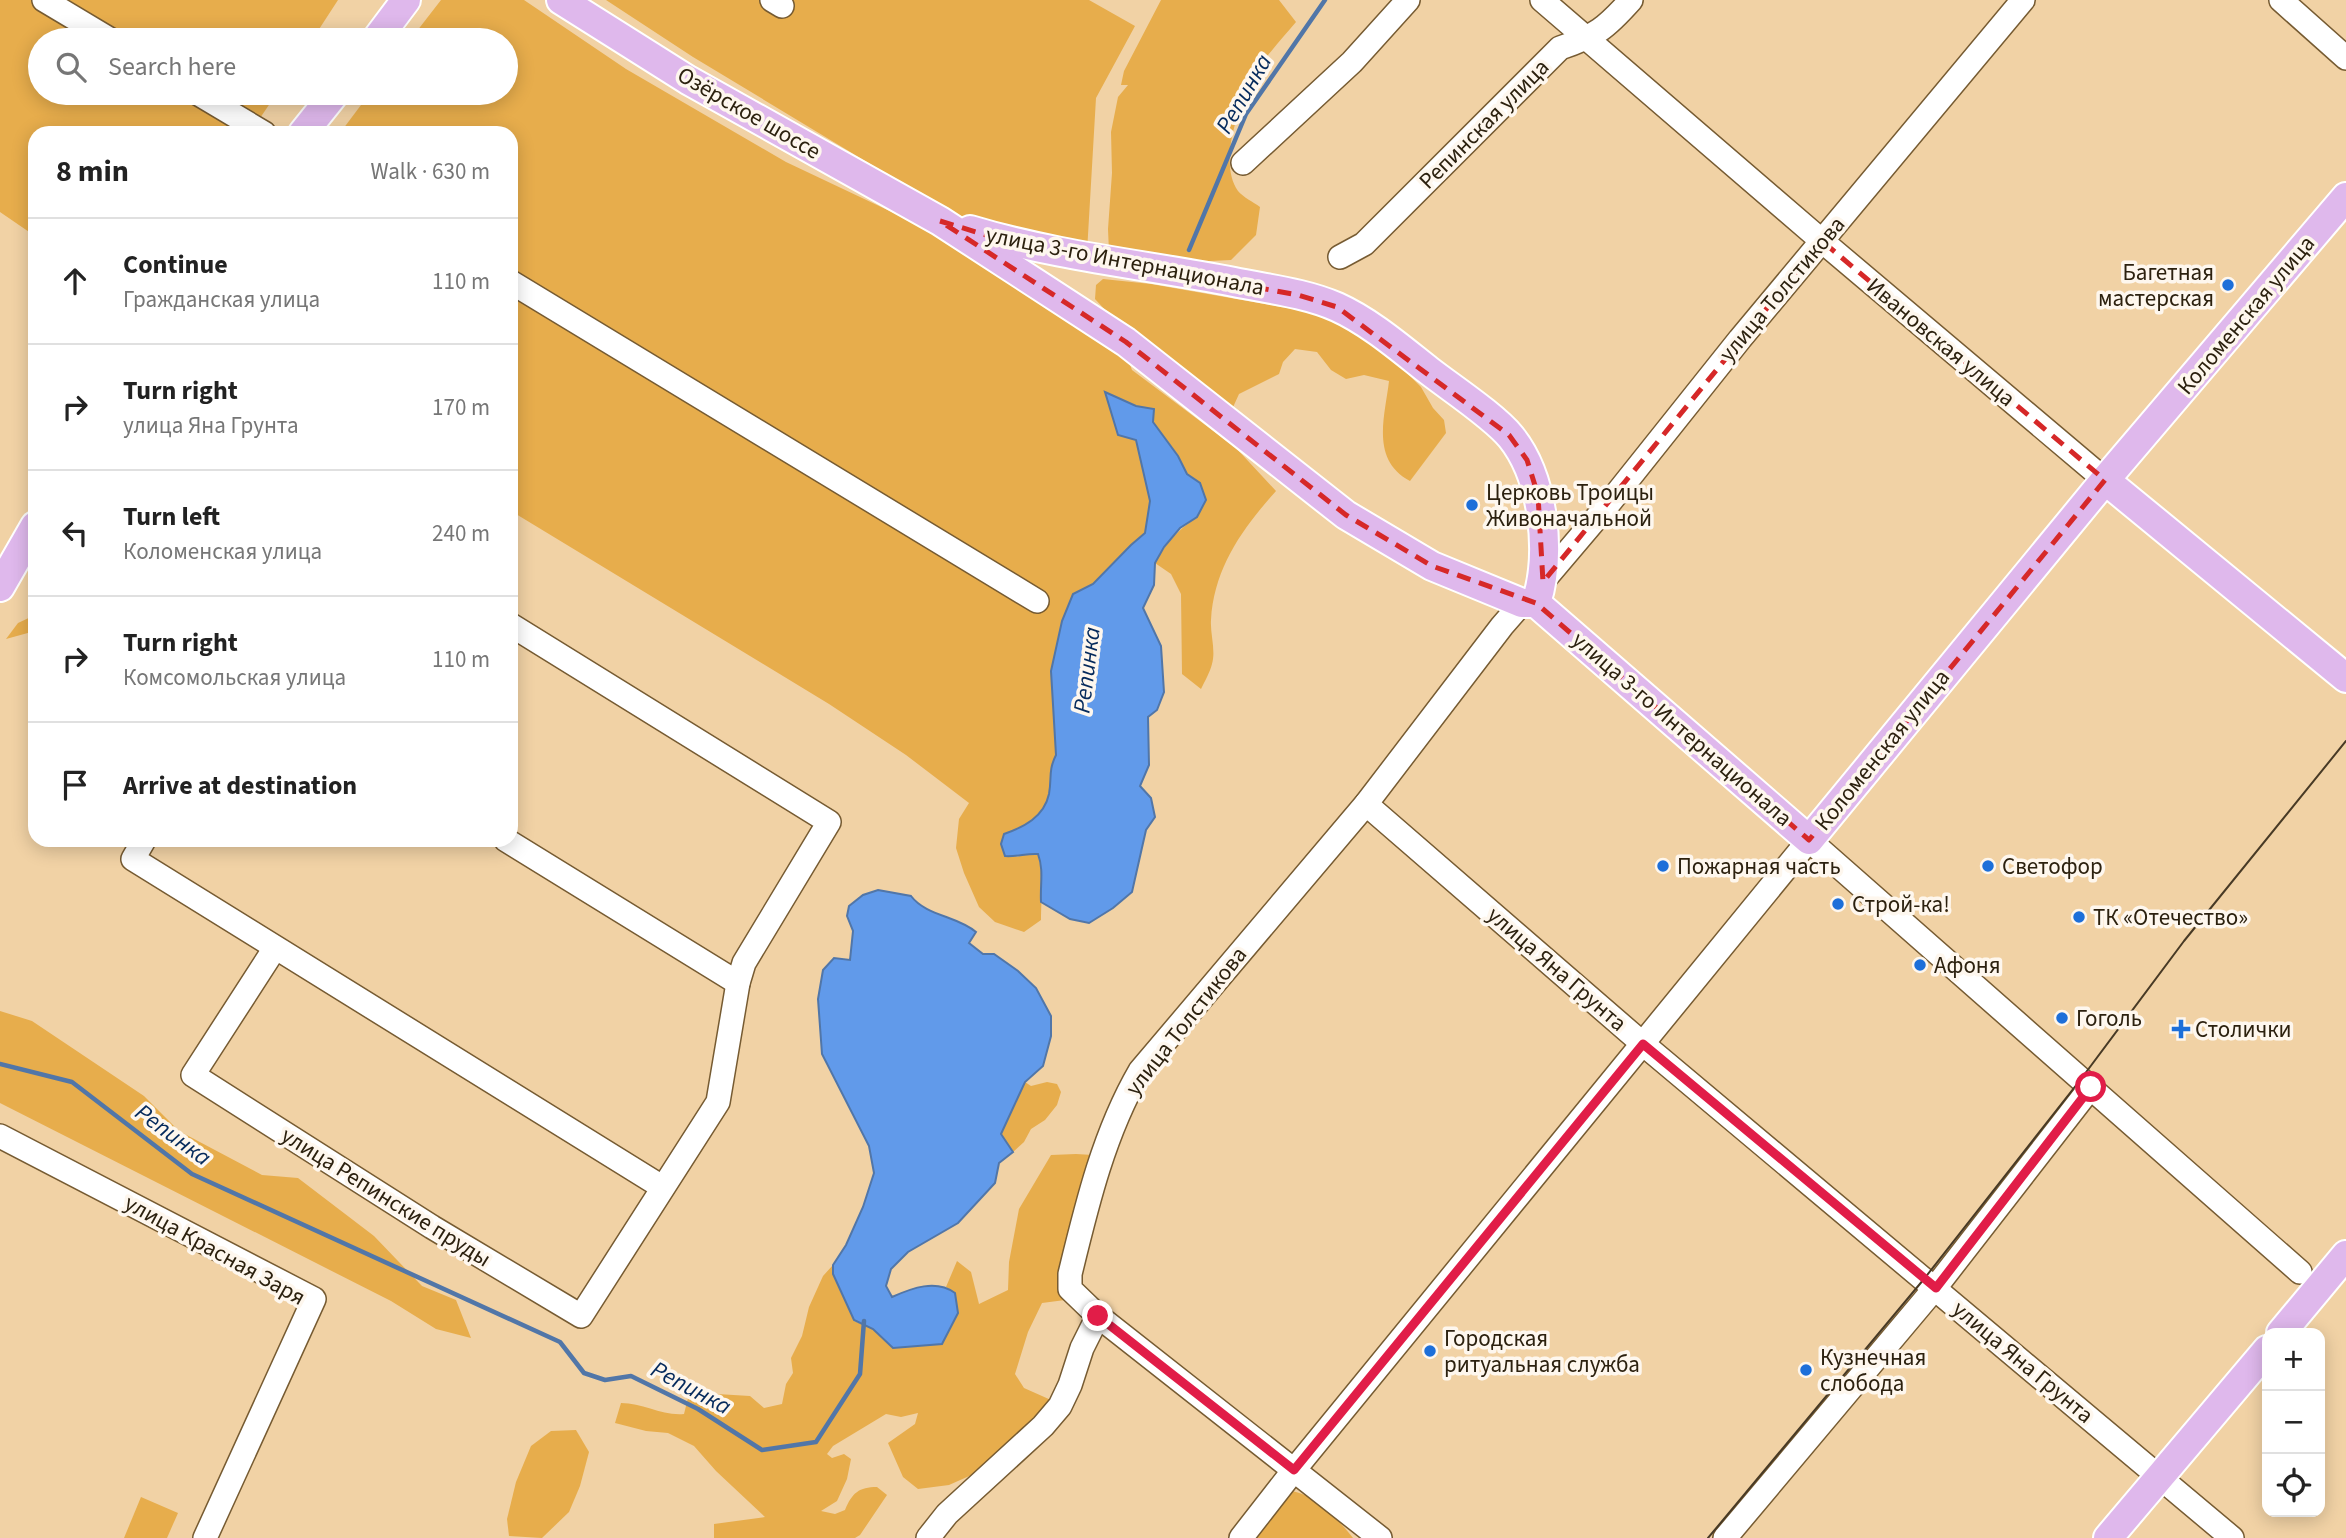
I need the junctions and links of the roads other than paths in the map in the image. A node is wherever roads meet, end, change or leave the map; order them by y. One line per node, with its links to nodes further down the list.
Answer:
1 (44, 0): 9 (street)
2 (406, 0): 10 (main road)
3 (562, 0): 19 (main road, Озёрское шоссе)
4 (1408, 0): 17 (street)
5 (1542, 0): 11 (street, Ивановская улица)
6 (1631, 0): 11 (street, Репинская улица)
7 (2023, 0): 20 (street, улица Толстикова)
8 (2281, 0): 12 (street)
9 (91, 28)
10 (385, 28)
11 (1588, 39): 20 (street, Ивановская улица); 21 (street, Репинская улица)
12 (2346, 58)
13 (217, 105): 15 (street)
14 (325, 105): 16 (main road)
15 (252, 126)
16 (309, 126)
17 (1243, 163)
18 (2346, 197): 23 (main road, Коломенская улица)
19 (940, 221): 26 (main road, улица 3-го Интернационала); 26 (main road, улица 3-го Интернационала)
20 (1822, 241): 23 (street, Ивановская улица); 26 (street, улица Толстикова)
21 (1340, 257)
22 (518, 286): 27 (street)
23 (2105, 480): 29 (main road, Ивановская улица); 31 (main road, Коломенская улица)
24 (28, 538): 25 (main road)
25 (0, 587)
26 (1534, 596): 30 (street, улица Толстикова); 31 (main road, улица 3-го Интернационала)
27 (1037, 601)
28 (518, 629): 35 (street, улица Репинские пруды)
29 (2346, 678)
30 (1366, 804): 36 (street, улица Яна Грунта); 43 (street, улица Толстикова)
31 (1809, 840): 36 (street, Коломенская улица); 37 (street, улица 3-го Интернационала)
32 (140, 847): 34 (street)
33 (517, 847): 35 (street)
34 (275, 948): 39 (street); 39 (street, улица Репинские пруды)
35 (738, 984): 39 (street, улица Репинские пруды)
36 (1643, 1044): 42 (street, улица Яна Грунта); 46 (street, Коломенская улица)
37 (2091, 1087): 41 (street, улица 3-го Интернационала); 42 (street)
38 (0, 1136): 48 (street, улица Красная Заря)
39 (662, 1187)
40 (2346, 1255): 44 (main road)
41 (2300, 1272)
42 (1936, 1288): 47 (street, улица Яна Грунта); 52 (street)
43 (1098, 1316): 46 (street, улица Толстикова); 49 (street)
44 (2285, 1328)
45 (2262, 1356): 47 (main road)
46 (1294, 1470): 50 (street, Коломенская улица); 51 (street, улица Толстикова)
47 (2160, 1478): 53 (main road); 54 (street, улица Яна Грунта)
48 (205, 1538)
49 (928, 1538)
50 (1241, 1538)
51 (1380, 1538)
52 (1725, 1538)
53 (2108, 1538)
54 (2232, 1538)

